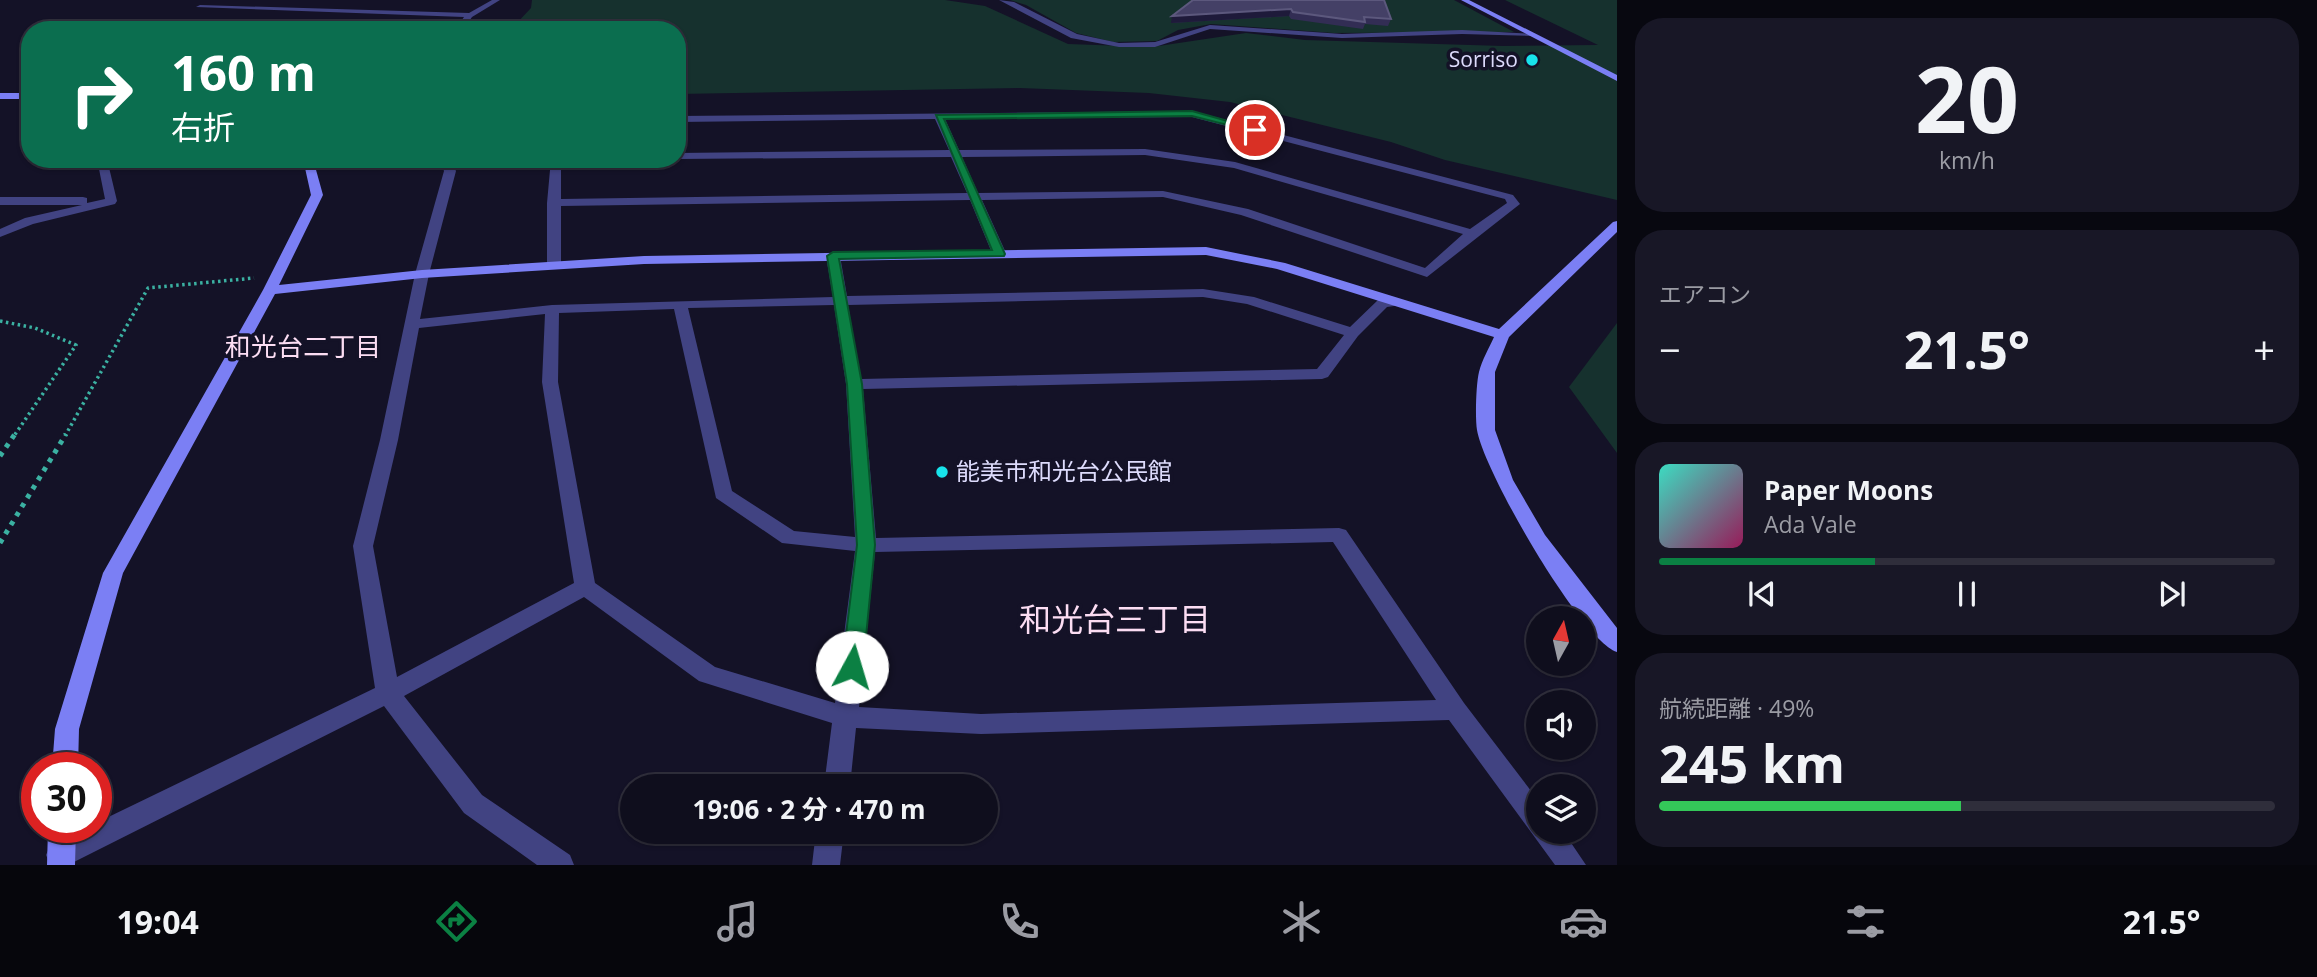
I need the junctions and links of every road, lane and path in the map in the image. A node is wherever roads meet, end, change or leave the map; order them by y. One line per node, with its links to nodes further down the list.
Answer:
1 (219, 0): 5 (street)
2 (497, 0): 7 (street)
3 (1002, 0): 11 (street)
4 (1464, 0): 11 (street)
5 (200, 8): 6 (street); 7 (street)
6 (190, 12)
7 (470, 15): 10 (street)
8 (180, 16): 9 (street)
9 (168, 21)
10 (464, 21)
11 (1531, 34): 12 (street)
12 (1617, 78)
13 (0, 96): 14 (street)
14 (21, 96)
15 (939, 117): 16 (street); 17 (street); 29 (street)
16 (686, 119)
17 (954, 152): 18 (street); 23 (street); 29 (street)
18 (686, 156)
19 (104, 168): 25 (street)
20 (310, 168): 34 (street)
21 (448, 168): 33 (street)
22 (556, 168): 26 (street)
23 (974, 196): 26 (street); 29 (street); 30 (street)
24 (0, 201): 25 (street)
25 (111, 201): 28 (street)
26 (554, 203): 32 (street)
27 (1617, 225): 42 (street)
28 (0, 233)
29 (1472, 233)
30 (999, 254): 31 (street); 36 (street)
31 (833, 256): 32 (street); 35 (street)
32 (554, 265): 33 (street)
33 (422, 274): 34 (street); 40 (street)
34 (273, 283): 45 (path); 52 (street)
35 (839, 301): 37 (street); 41 (street); 43 (street)
36 (1395, 302): 41 (street); 42 (street)
37 (680, 304): 38 (street); 46 (street)
38 (552, 309): 40 (street); 47 (street)
39 (0, 321): 44 (path)
40 (414, 324): 49 (street)
41 (1353, 333): 43 (street)
42 (1502, 335): 48 (street)
43 (854, 384): 46 (street)
44 (0, 456)
45 (0, 543)
46 (866, 545): 50 (street); 51 (street)
47 (585, 587): 49 (street); 51 (street)
48 (1617, 643)
49 (388, 693): 57 (street); 58 (street)
50 (1455, 710): 51 (street); 54 (street)
51 (847, 717): 53 (street)
52 (65, 752)
53 (839, 774)
54 (1526, 805)
55 (828, 844): 59 (street)
56 (1556, 844): 60 (street)
57 (61, 849)
58 (560, 865)
59 (826, 865)
60 (1572, 865)

